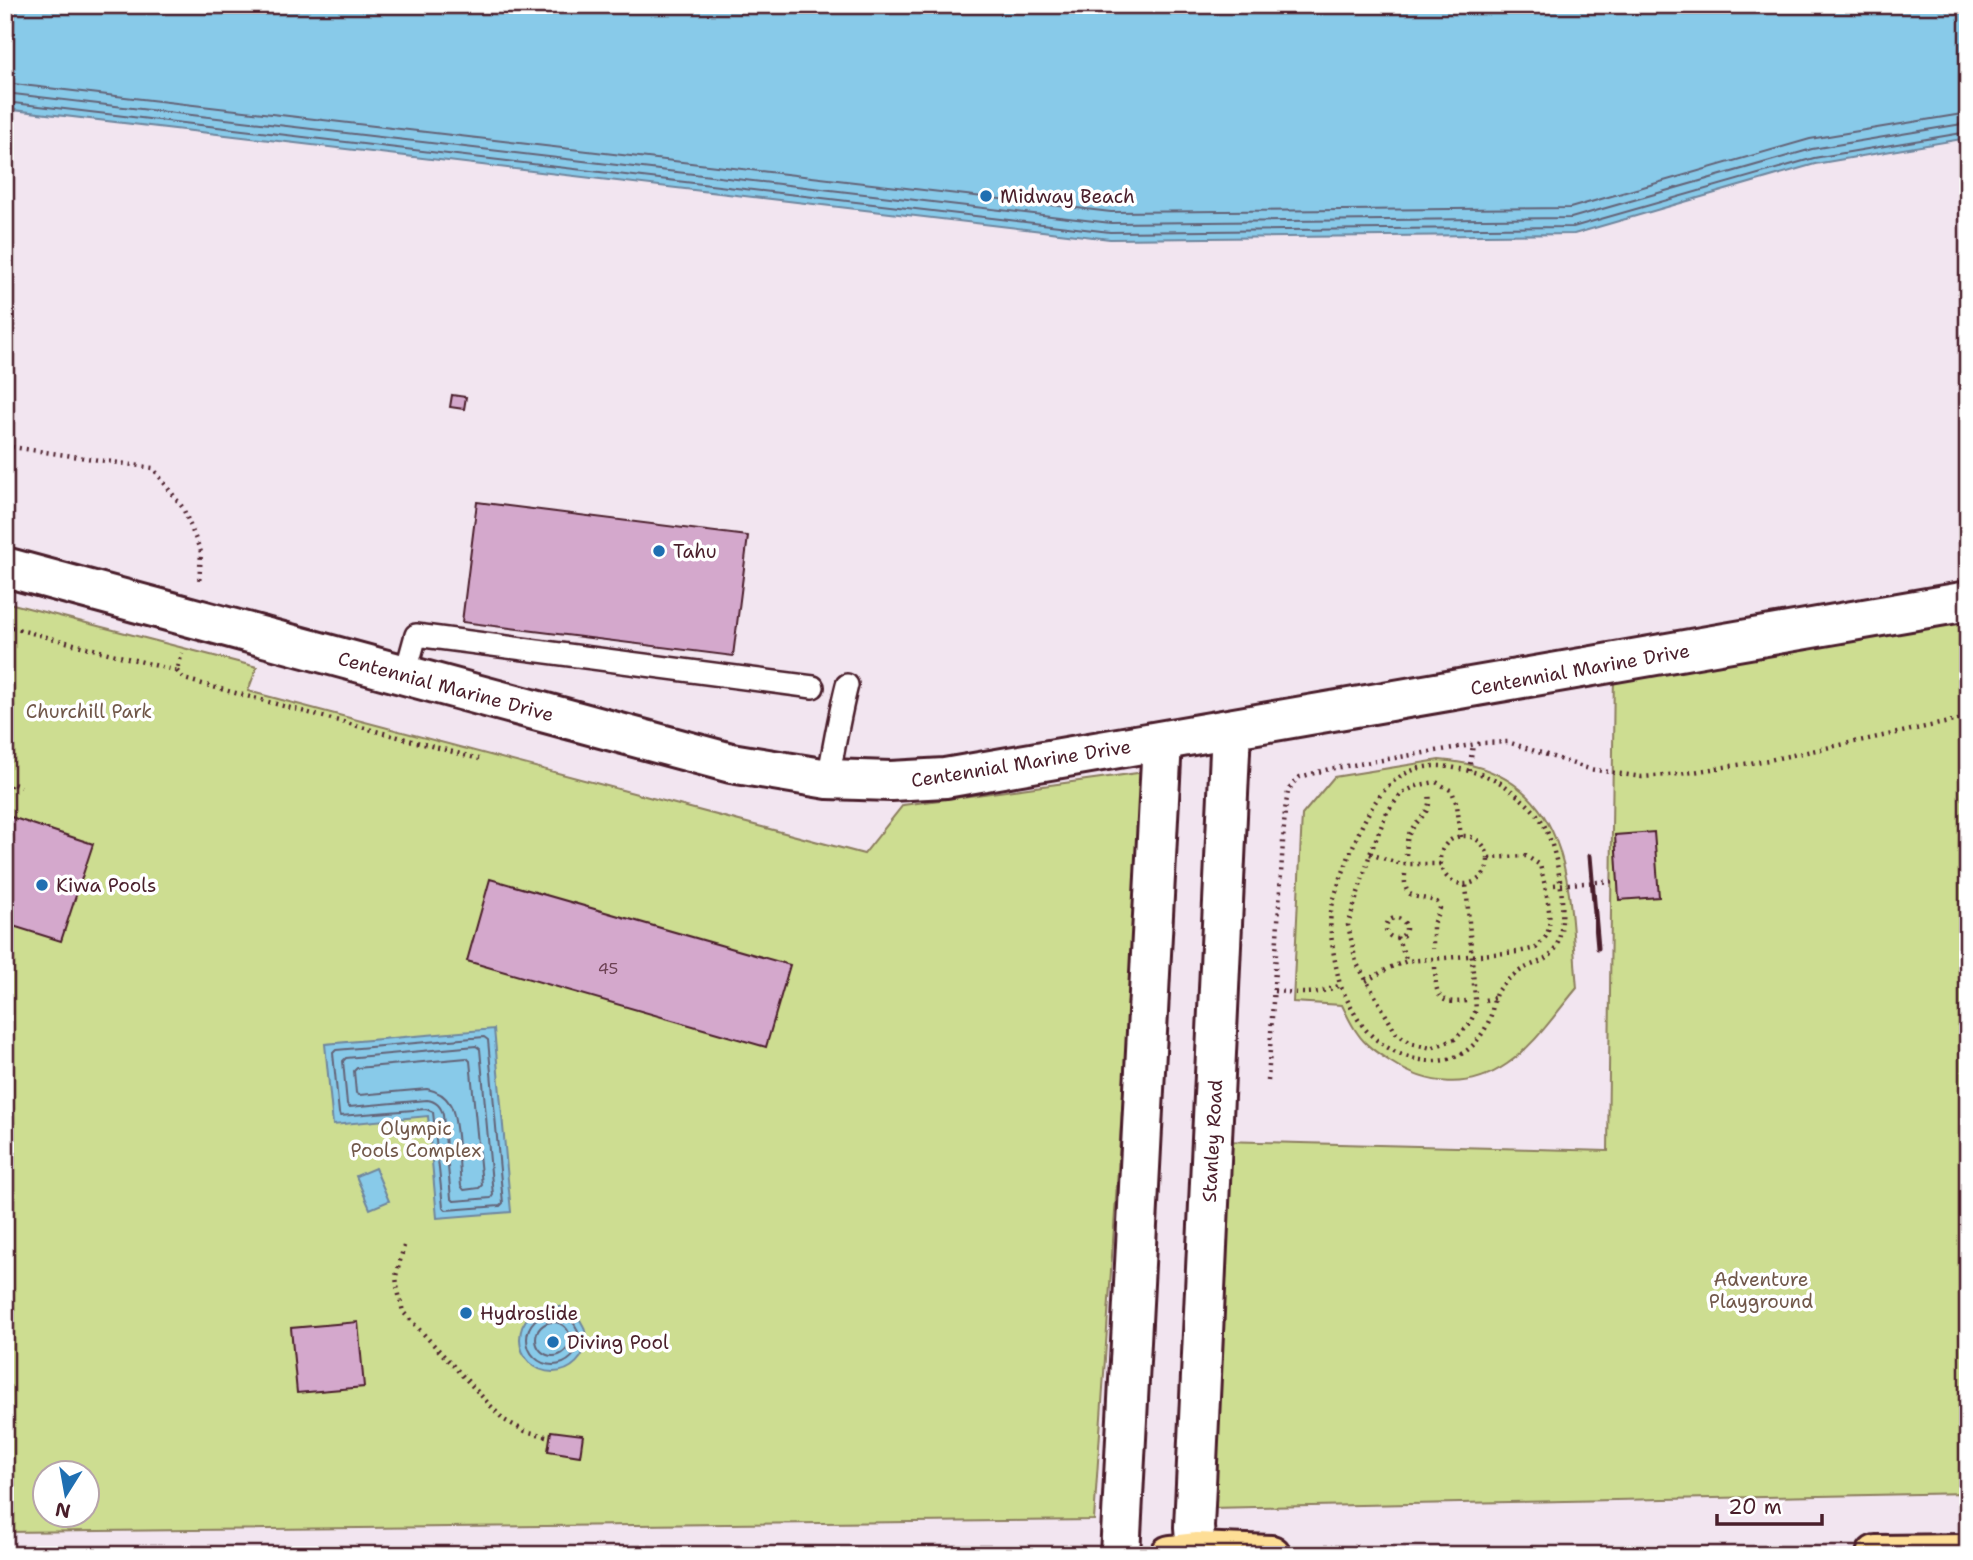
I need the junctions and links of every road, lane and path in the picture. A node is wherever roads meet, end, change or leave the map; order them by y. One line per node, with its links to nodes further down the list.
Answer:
1 (5, 446): 4 (path)
2 (5, 567): 4 (street, Centennial Marine Drive)
3 (1968, 601): 11 (street, Centennial Marine Drive)
4 (193, 617): 6 (path); 7 (street, Centennial Marine Drive)
5 (5, 626): 6 (path)
6 (177, 671): 14 (path)
7 (405, 675): 9 (lane); 18 (street, Centennial Marine Drive)
8 (848, 685): 18 (lane)
9 (813, 687)
10 (1968, 718): 13 (path)
11 (1231, 730): 12 (street, Centennial Marine Drive); 45 (street, Stanley Road)
12 (1162, 741): 18 (street, Centennial Marine Drive); 47 (street)
13 (1473, 745): 16 (path); 38 (path)
14 (480, 760)
15 (1426, 768): 16 (path); 17 (path); 37 (path)
16 (1469, 771): 30 (path)
17 (1427, 775)
18 (828, 779)
19 (21, 787): 21 (path)
20 (1429, 792): 24 (path)
21 (5, 800)
22 (1461, 837): 23 (path); 25 (path); 26 (path)
23 (1370, 854): 26 (path); 36 (path)
24 (1406, 855)
25 (1487, 858): 29 (path); 33 (path)
26 (1440, 864): 29 (path)
27 (1405, 874): 32 (path)
28 (1614, 881): 30 (path)
29 (1466, 884): 33 (path)
30 (1557, 884): 39 (path)
31 (1397, 937): 31 (path); 34 (path)
32 (1433, 949)
33 (1472, 955): 34 (path); 36 (path)
34 (1407, 961): 36 (path)
35 (1435, 967): 41 (path)
36 (1366, 981)
37 (1340, 985): 38 (path); 39 (path)
38 (1274, 991): 42 (path)
39 (1494, 999): 40 (path)
40 (1485, 1000)
41 (1466, 1001)
42 (1268, 1081)
43 (404, 1246): 44 (path)
44 (550, 1437)
45 (1183, 1553): 48 (highway)
46 (1968, 1554): 49 (highway)
47 (1120, 1555)
48 (1271, 1555)
49 (1876, 1555)

